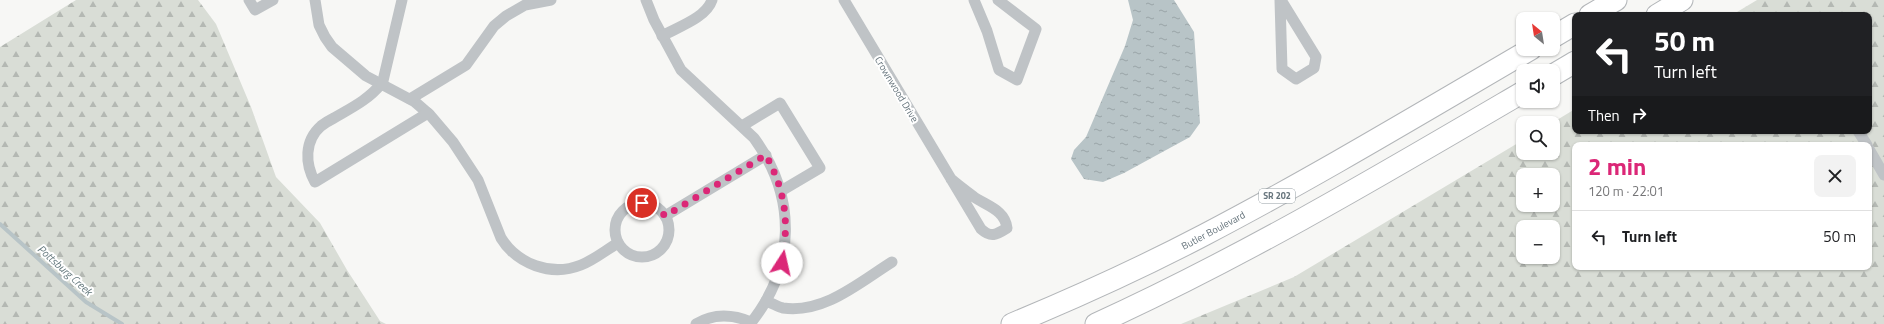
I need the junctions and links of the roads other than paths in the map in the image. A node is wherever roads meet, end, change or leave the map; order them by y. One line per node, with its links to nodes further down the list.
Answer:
1 (249, 0): 2 (street)
2 (273, 0)
3 (315, 0): 22 (street)
4 (402, 0): 22 (street)
5 (551, 0): 24 (street)
6 (646, 0): 18 (street)
7 (712, 0): 18 (street)
8 (844, 0): 30 (street, Crownwood Drive)
9 (974, 0): 10 (street)
10 (998, 0)
11 (1281, 0): 11 (street)
12 (1616, 0): 14 (highway)
13 (1682, 0): 15 (highway)
14 (1595, 12)
15 (1661, 12)
16 (1572, 26): 17 (highway)
17 (1560, 32)
18 (662, 36): 26 (street)
19 (1519, 56): 38 (highway, Butler Boulevard / SR 202)
20 (1572, 64): 21 (highway)
21 (1560, 71)
22 (381, 84): 24 (street); 25 (street)
23 (1516, 96): 39 (highway)
24 (410, 100): 25 (street)
25 (428, 113): 33 (street)
26 (742, 126): 28 (street); 31 (street)
27 (1872, 154): 29 (street)
28 (766, 155): 31 (street); 32 (street)
29 (1884, 175)
30 (951, 179): 30 (street, Crownwood Drive)
31 (780, 191): 35 (street)
32 (665, 216): 33 (street); 33 (street)
33 (618, 243)
34 (892, 262): 35 (street)
35 (766, 301): 36 (street)
36 (751, 323): 37 (street)
37 (696, 324)
38 (1012, 324)
39 (1096, 324)

